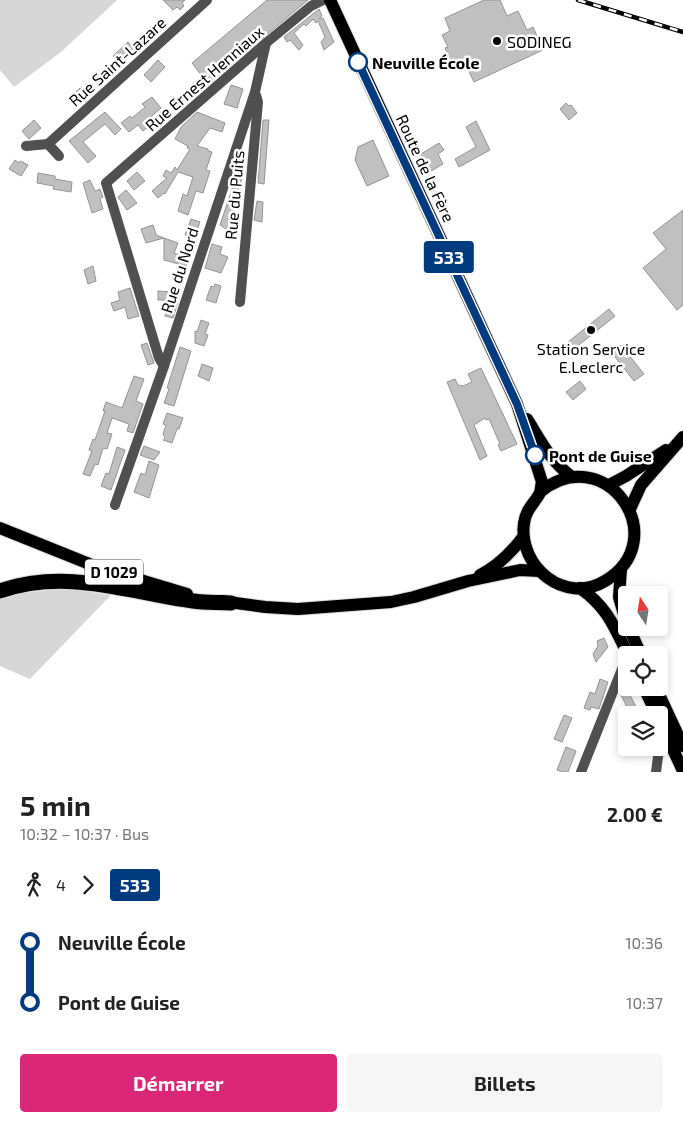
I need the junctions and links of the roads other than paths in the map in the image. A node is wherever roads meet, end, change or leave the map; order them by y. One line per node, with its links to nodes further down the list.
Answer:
1 (207, 0): 6 (street, Rue Saint-Lazare)
2 (323, 0): 4 (street, Rue Ernest Henniaux)
3 (330, 0): 11 (main road, Route de la Fère)
4 (266, 43): 5 (street, Rue du Nord); 10 (street, Rue Ernest Henniaux)
5 (255, 92): 9 (street, Rue du Puits); 10 (street, Rue du Nord)
6 (48, 144): 7 (street); 8 (street)
7 (26, 146)
8 (60, 156)
9 (240, 302)
10 (164, 366): 16 (street, Rue du Nord)
11 (517, 404): 13 (main road, Route de la Fère); 15 (main road, Route de la Fère)
12 (682, 438): 14 (main road); 17 (main road)
13 (572, 477): 14 (main road); 15 (main road)
14 (609, 485): 17 (main road)
15 (540, 492): 19 (main road)
16 (115, 505)
17 (630, 509): 20 (main road)
18 (0, 528): 26 (main road, D 1029)
19 (523, 537): 21 (main road); 22 (main road, D 1029)
20 (621, 569): 23 (main road); 24 (main road)
21 (539, 571): 22 (main road, D 1029); 24 (main road)
22 (468, 581): 26 (main road, D 1029)
23 (620, 586)
24 (580, 588): 27 (main road)
25 (0, 591): 26 (highway)
26 (231, 603)
27 (624, 646)
28 (618, 679): 34 (street)
29 (660, 696): 31 (main road)
30 (668, 739): 33 (main road)
31 (683, 746)
32 (657, 756): 35 (street)
33 (683, 771)
34 (581, 772)
35 (656, 772)

